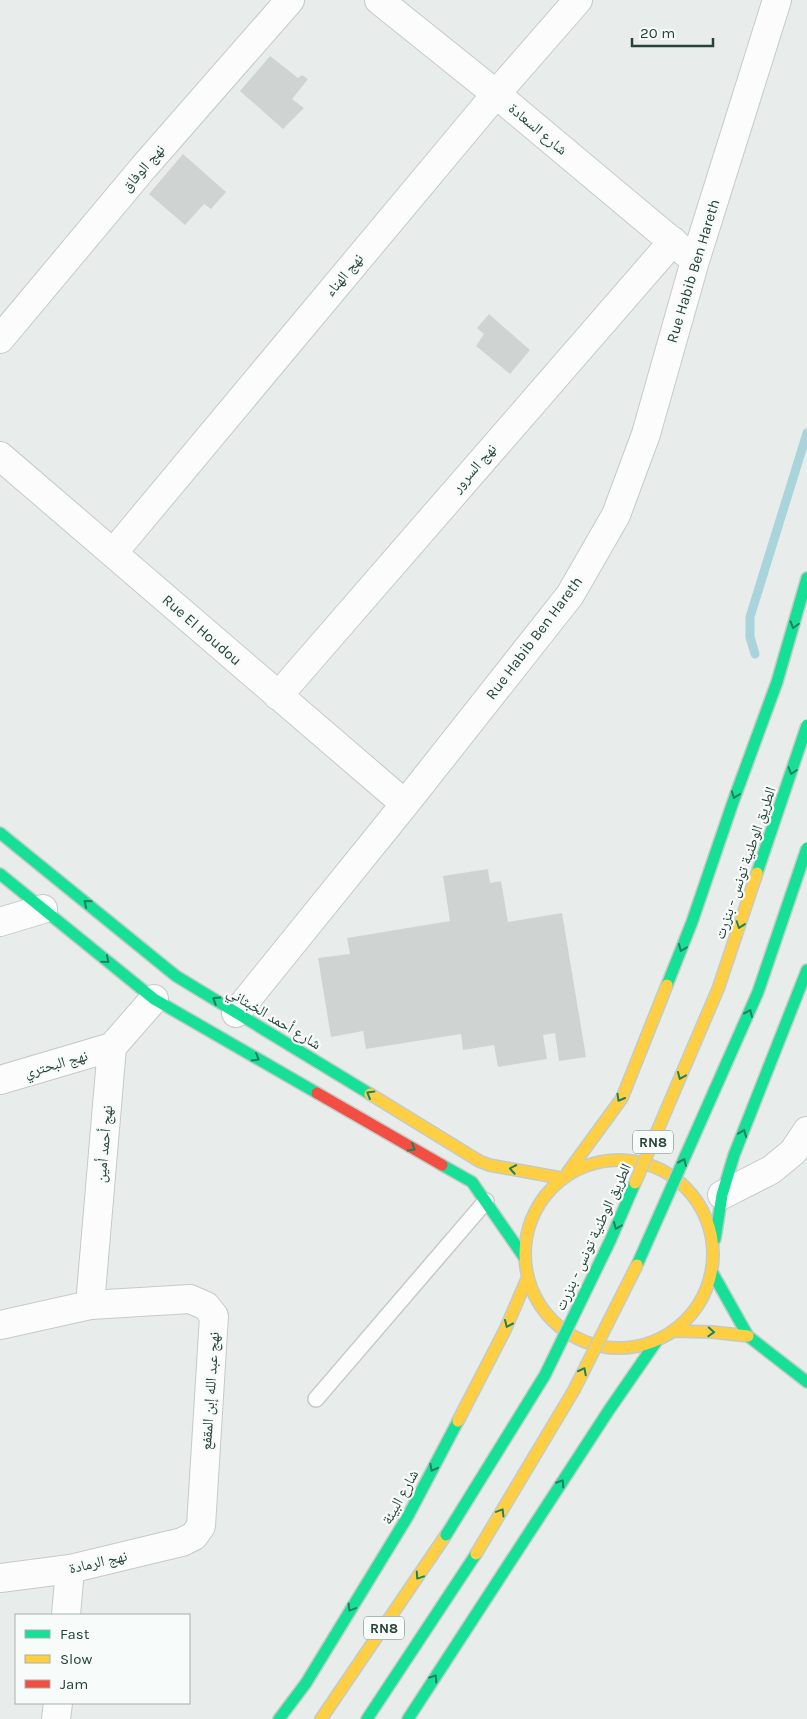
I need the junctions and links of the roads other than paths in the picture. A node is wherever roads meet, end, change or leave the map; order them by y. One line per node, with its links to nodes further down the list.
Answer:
1 (290, 0): 8 (street, نهج الوفاق)
2 (379, 0): 5 (street, شارع السعادة)
3 (578, 0): 5 (street, نهج الهناء)
4 (777, 0): 7 (street, Rue Habib Ben Hareth)
5 (496, 94): 6 (street, شارع السعادة); 10 (street, نهج الهناء)
6 (673, 241): 7 (street, شارع السعادة); 12 (street, نهج السرور)
7 (695, 261): 14 (street, Rue Habib Ben Hareth)
8 (0, 339)
9 (0, 456): 10 (street, Rue El Houdou)
10 (113, 553): 12 (street, Rue El Houdou)
11 (807, 578): 26 (main road, one-way to 26)
12 (278, 696): 14 (street, Rue El Houdou)
13 (807, 725): 47 (main road, الطريق الوطنية تونس - بنزرت / RN8, one-way to 47, bridge)
14 (405, 804): 22 (street, Rue Habib Ben Hareth)
15 (0, 833): 22 (main road, شارع أحمد الخبثاني, one-way to 15)
16 (807, 848): 48 (main road, RN8, one-way to 16, bridge)
17 (0, 874): 18 (main road)
18 (43, 909): 19 (street); 21 (main road, one-way to 21)
19 (0, 922)
20 (806, 975): 27 (main road, one-way to 20)
21 (154, 999): 23 (street); 28 (main road, one-way to 28)
22 (236, 1013): 26 (main road, شارع أحمد الخبثاني, one-way to 22)
23 (112, 1048): 24 (street, نهج البحتري); 33 (street, نهج أحمد أمين)
24 (0, 1080)
25 (807, 1131): 27 (street)
26 (564, 1175): 29 (main road); 30 (main road)
27 (722, 1195): 29 (main road)
28 (486, 1201): 30 (main road); 39 (lane)
29 (714, 1248): 31 (main road)
30 (524, 1256): 32 (main road)
31 (712, 1272): 35 (main road); 36 (main road)
32 (527, 1279): 37 (main road); 46 (main road, شارع البيئة, one-way to 46)
33 (90, 1305): 34 (street, نهج عبد الله إبن المقفع); 40 (street, نهج عبد الله إبن المقفع)
34 (0, 1325)
35 (674, 1331): 36 (main road, one-way to 36); 37 (main road)
36 (748, 1336): 38 (main road)
37 (656, 1342): 49 (main road, one-way to 37)
38 (807, 1382)
39 (316, 1399)
40 (194, 1536): 41 (street, نهج الرمادة)
41 (70, 1569): 42 (street, نهج الرمادة); 43 (street)
42 (0, 1578)
43 (66, 1614)
44 (58, 1704): 45 (street)
45 (56, 1719)
46 (280, 1719)
47 (321, 1719)
48 (367, 1719)
49 (408, 1719)

